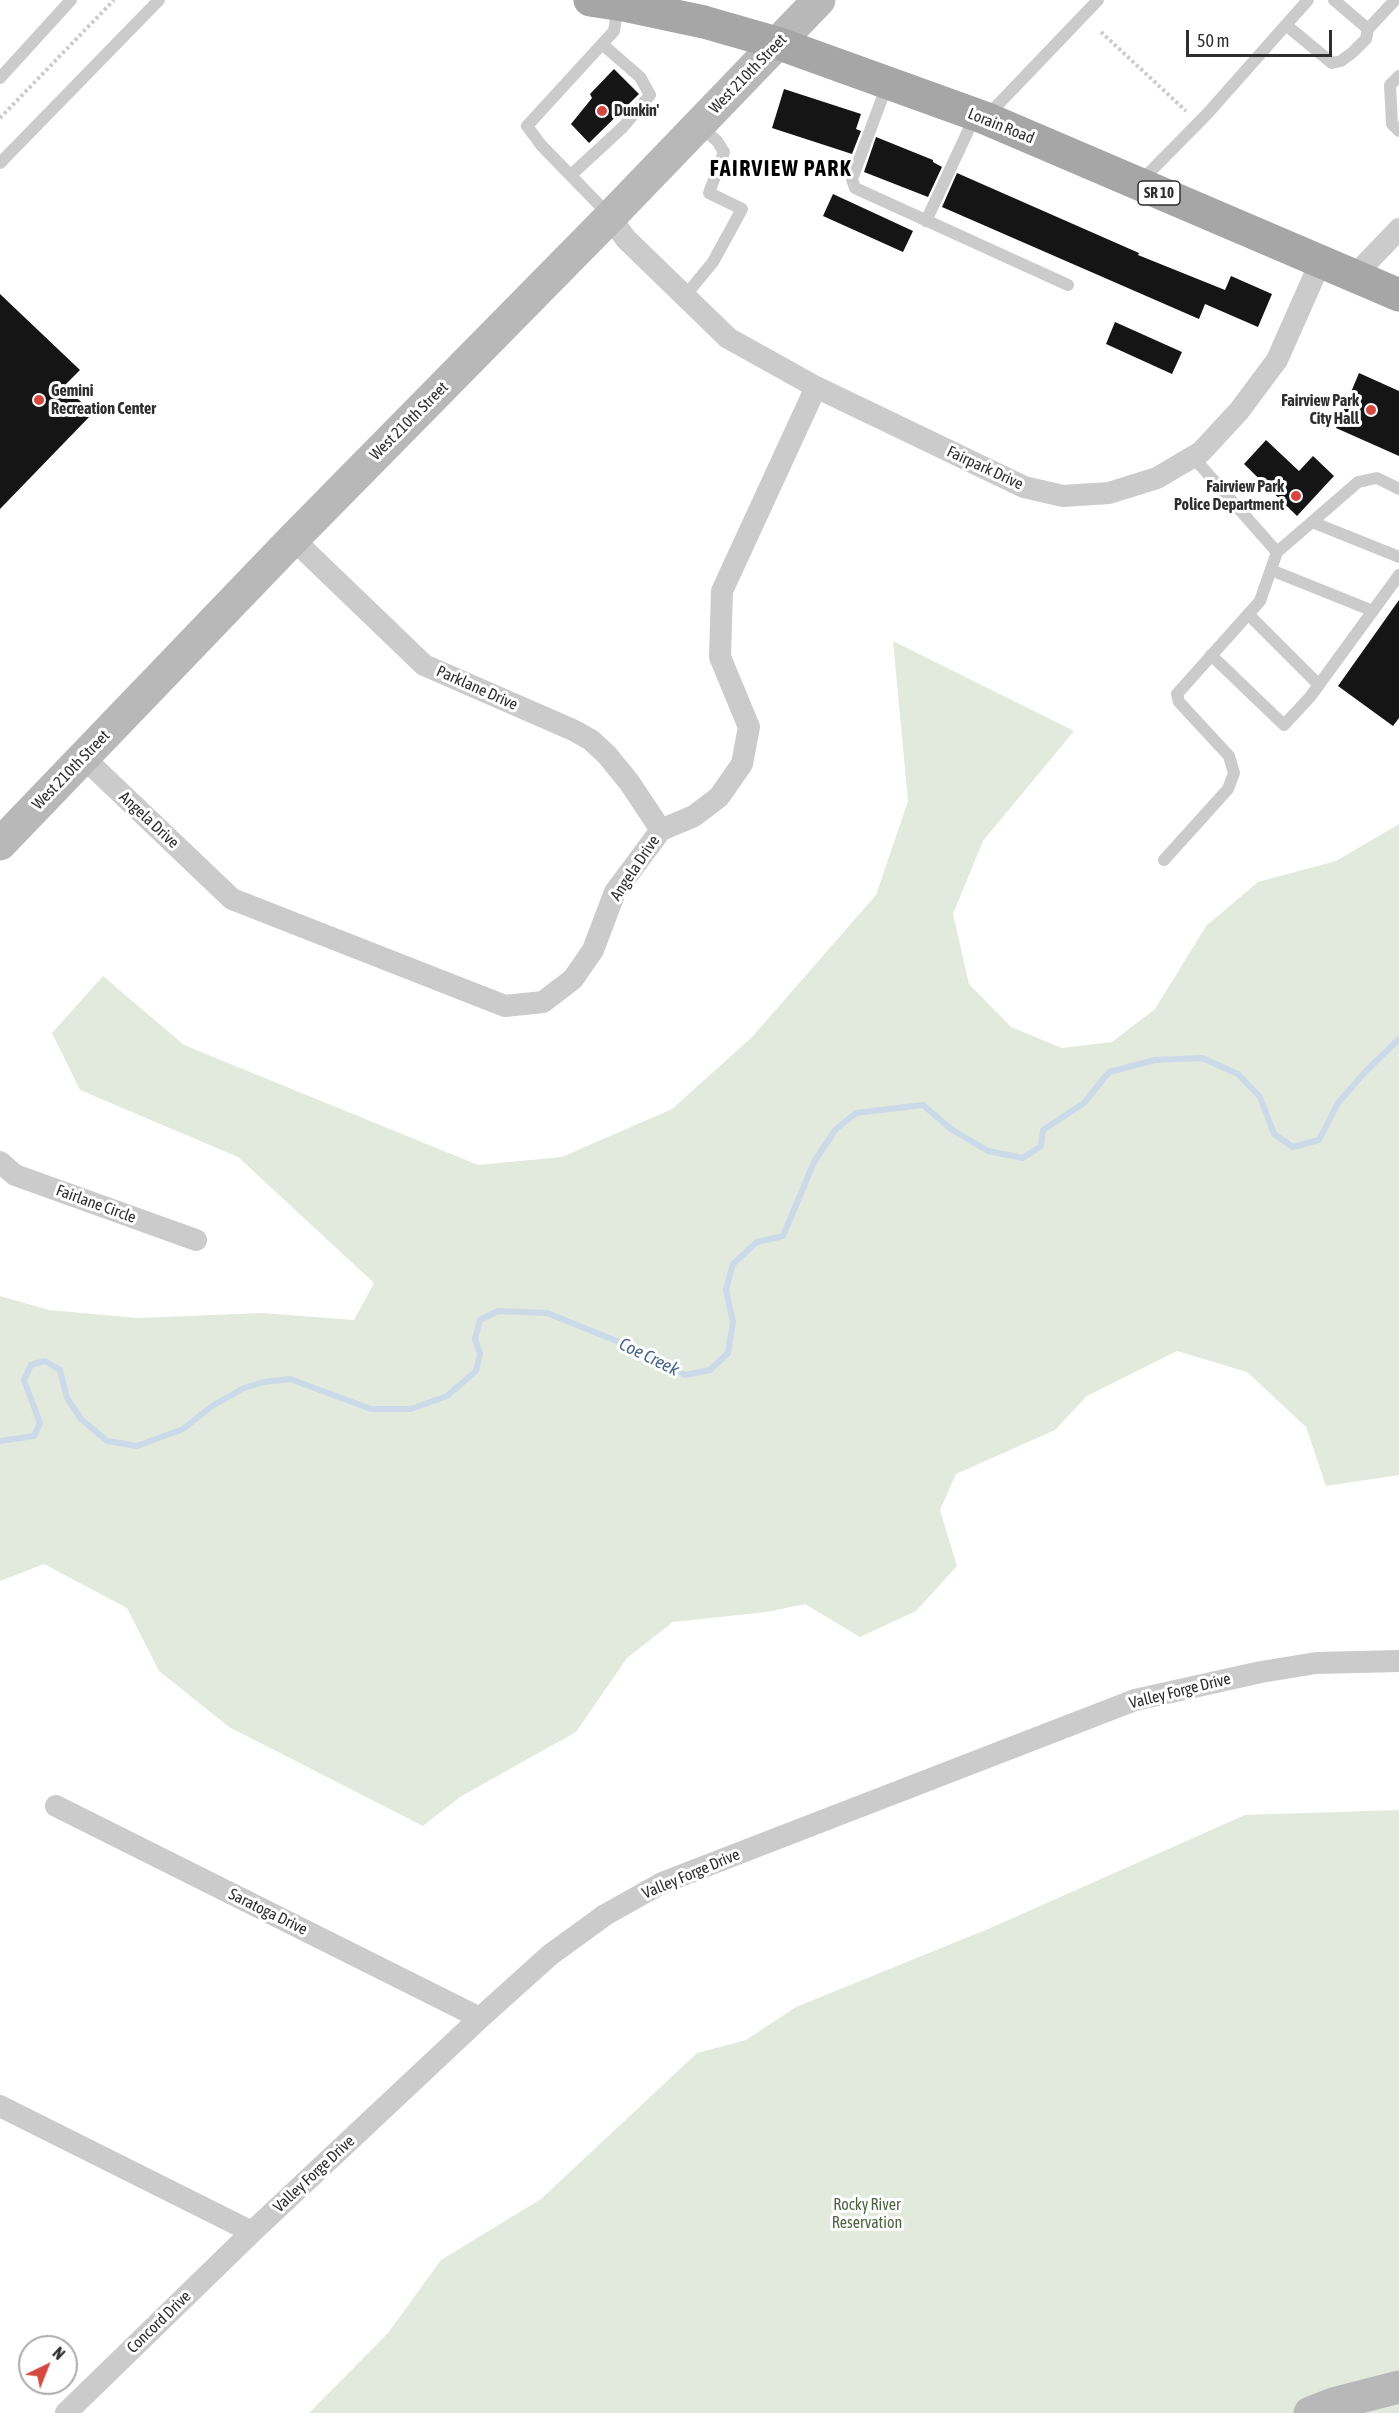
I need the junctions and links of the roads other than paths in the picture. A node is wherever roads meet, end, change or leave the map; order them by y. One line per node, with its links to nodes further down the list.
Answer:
1 (71, 0): 14 (lane)
2 (159, 0): 19 (lane)
3 (819, 0): 12 (street, West 210th Street)
4 (1098, 0): 16 (lane)
5 (1308, 0): 9 (lane)
6 (1334, 0): 10 (lane)
7 (1395, 0): 10 (lane)
8 (615, 2): 11 (lane); 12 (main road, Lorain Road / SR 10)
9 (1286, 25): 10 (lane); 21 (lane)
10 (1368, 29)
11 (602, 44): 20 (lane); 20 (lane)
12 (777, 44): 15 (main road, Lorain Road / SR 10); 17 (street, West 210th Street)
13 (1399, 76): 18 (lane)
14 (0, 78)
15 (888, 84): 16 (main road, Lorain Road / SR 10); 23 (lane)
16 (980, 116): 21 (main road, Lorain Road / SR 10); 23 (lane)
17 (699, 124): 22 (street, West 210th Street); 29 (lane)
18 (1399, 131)
19 (0, 163)
20 (571, 176): 22 (lane)
21 (1138, 184): 25 (main road, Lorain Road / SR 10)
22 (610, 217): 29 (street, Fairpark Drive); 34 (street, West 210th Street)
23 (926, 221): 27 (lane)
24 (1399, 229): 26 (street)
25 (1320, 263): 26 (main road, Lorain Road / SR 10); 31 (street, Fairpark Drive)
26 (1355, 275): 28 (main road, Lorain Road / SR 10)
27 (1068, 285)
28 (1399, 295)
29 (685, 296): 30 (street, Fairpark Drive)
30 (816, 387): 31 (street, Fairpark Drive); 44 (street, Angela Drive)
31 (1193, 457): 35 (lane)
32 (1399, 489): 33 (lane)
33 (1312, 522): 35 (lane); 36 (lane)
34 (293, 539): 43 (street, West 210th Street); 44 (street, Parklane Drive)
35 (1277, 552): 37 (lane)
36 (1399, 557)
37 (1271, 570): 39 (lane); 40 (lane)
38 (1399, 575): 39 (lane)
39 (1373, 611): 42 (lane)
40 (1248, 614): 41 (lane); 42 (lane)
41 (1211, 655): 42 (lane); 46 (lane)
42 (1319, 685)
43 (83, 757): 44 (street, Angela Drive); 45 (street, West 210th Street)
44 (661, 830)
45 (0, 844)
46 (1164, 860)
47 (0, 1162): 48 (street, Fairlane Circle)
48 (196, 1240)
49 (1399, 1661): 51 (street, Valley Forge Drive)
50 (56, 1806): 51 (street, Saratoga Drive)
51 (480, 2018): 53 (street, Valley Forge Drive)
52 (0, 2106): 53 (street)
53 (252, 2232): 55 (street, Concord Drive)
54 (1399, 2387): 56 (street)
55 (66, 2413)
56 (1310, 2413)

